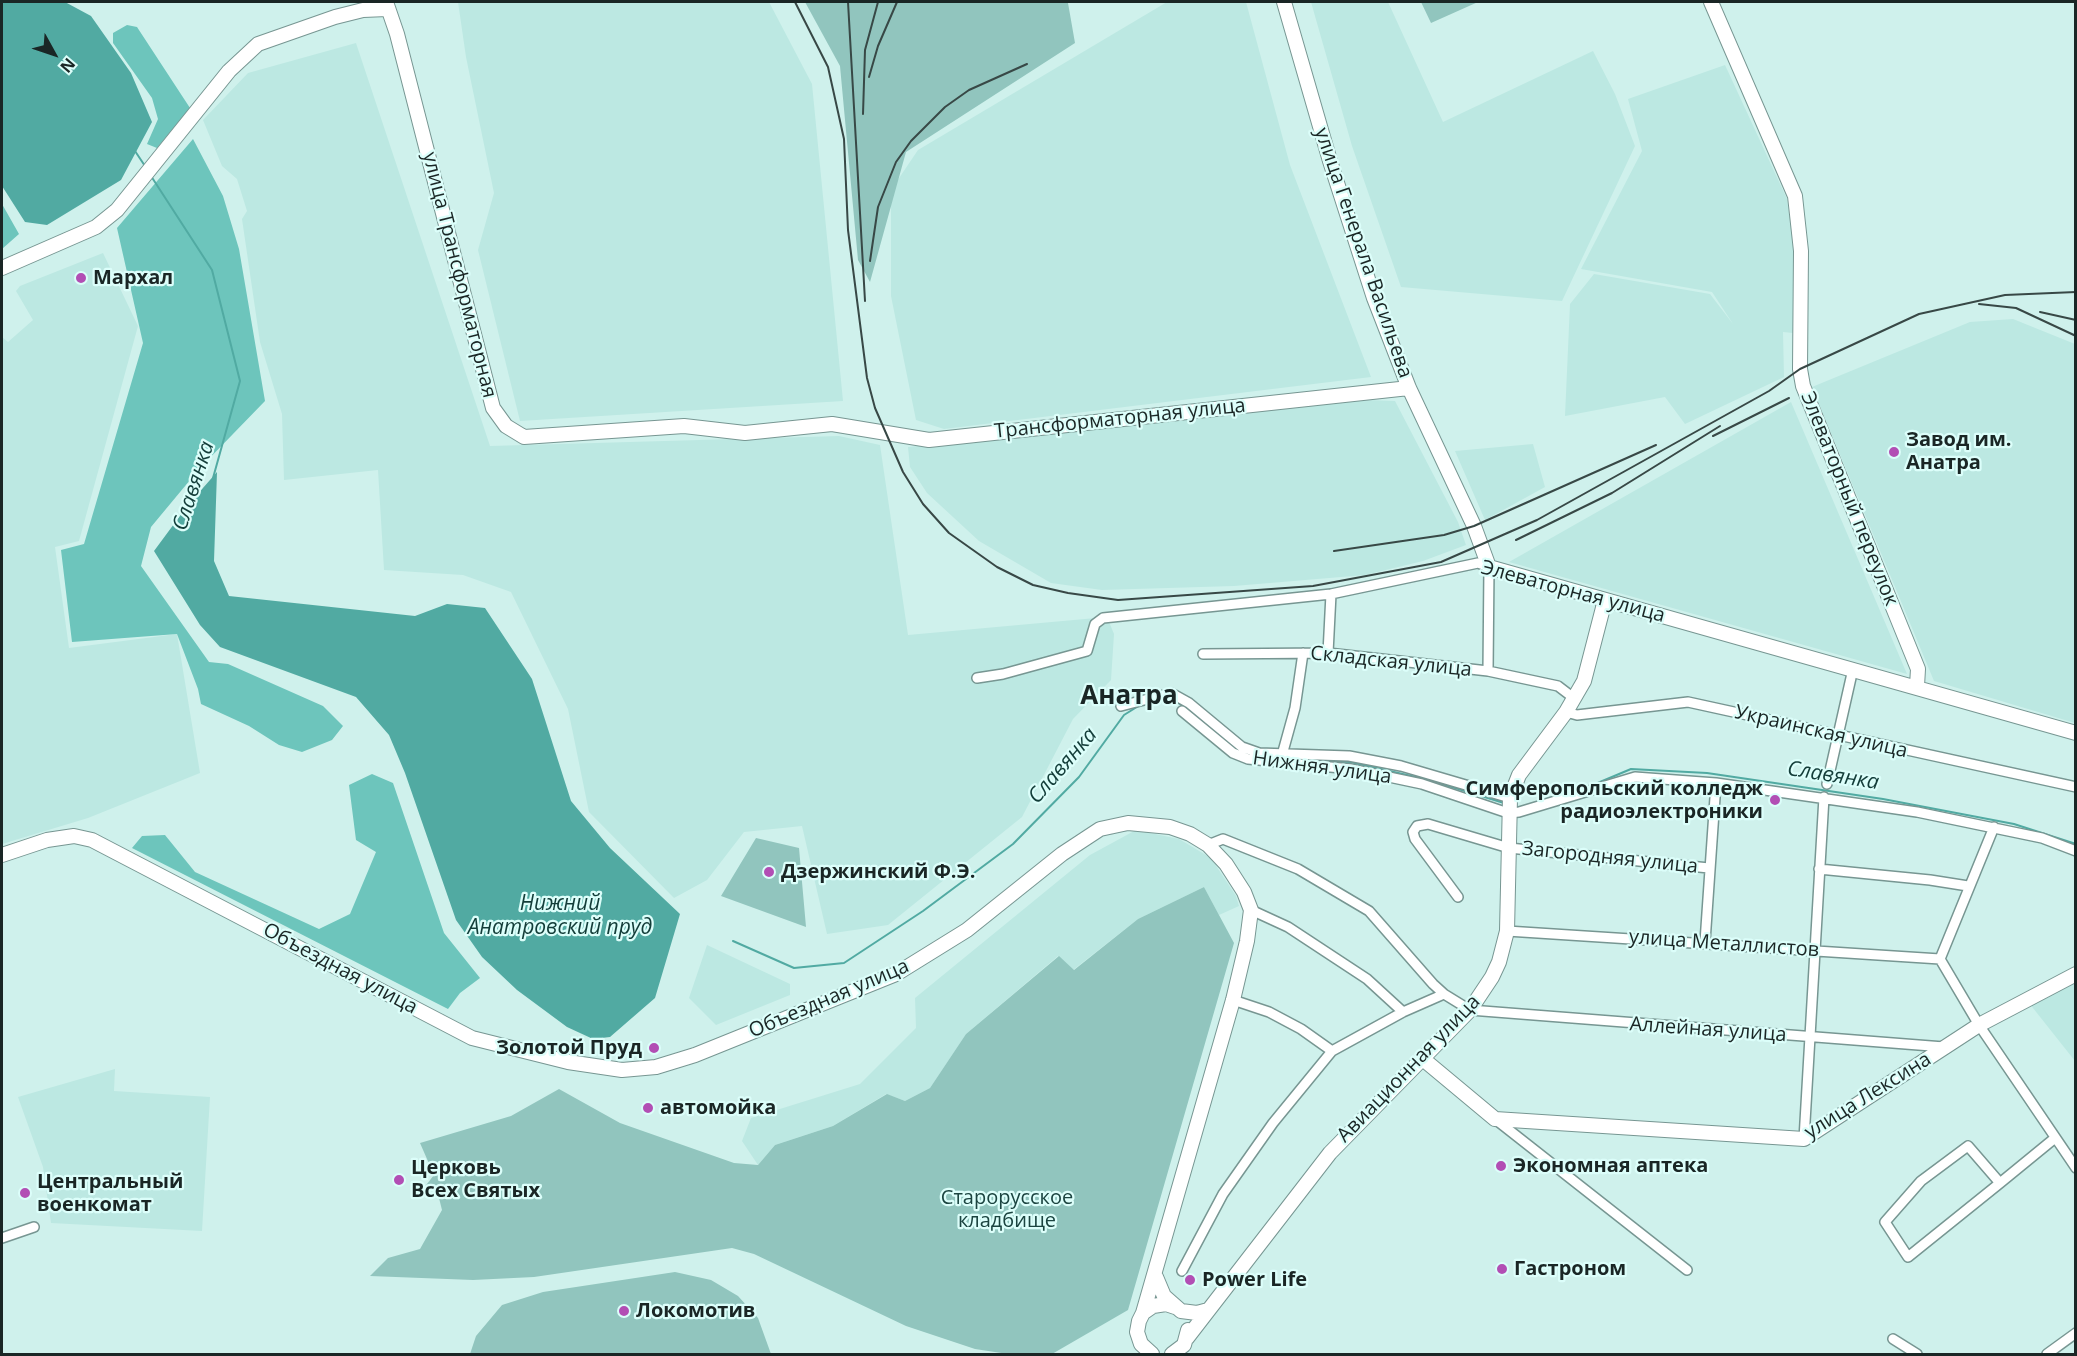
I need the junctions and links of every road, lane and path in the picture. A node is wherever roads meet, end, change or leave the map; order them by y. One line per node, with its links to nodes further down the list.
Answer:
1 (1284, 2): 5 (main road, улица Генерала Васильева)
2 (1711, 2): 16 (main road, Элеваторный переулок)
3 (386, 5): 4 (main road); 6 (main road, улица Трансформаторная)
4 (2, 268)
5 (1409, 388): 6 (main road, Трансформаторная улица); 7 (main road, улица Генерала Васильева)
6 (832, 424)
7 (1489, 567): 8 (street, Элеваторная улица); 9 (main road, Элеваторная улица); 14 (street, улица Генерала Васильева)
8 (1331, 594): 12 (street); 15 (street, Элеваторная улица)
9 (1605, 600): 13 (main road, Элеваторная улица); 17 (main road, Авиационная улица)
10 (1303, 653): 11 (street, Складская улица); 12 (street, Складская улица); 23 (street)
11 (1203, 654)
12 (1328, 654): 14 (street, Складская улица)
13 (1853, 669): 16 (main road, Элеваторная улица); 22 (street)
14 (1488, 671): 17 (street, Складская улица)
15 (977, 678)
16 (1917, 686): 21 (main road, Элеваторная улица)
17 (1575, 699): 20 (main road, Авиационная улица)
18 (1121, 706): 23 (street, Нижняя улица)
19 (1182, 711): 29 (street, Нижняя улица)
20 (1566, 712): 22 (street, Украинская улица); 28 (main road, Авиационная улица)
21 (2076, 732)
22 (1838, 735): 25 (street); 26 (street, Украинская улица)
23 (1282, 755): 28 (street, Нижняя улица)
24 (1716, 783): 27 (street); 29 (street); 35 (street)
25 (1827, 784)
26 (2076, 787)
27 (1824, 797): 30 (street); 36 (street)
28 (1510, 798): 29 (main road, Авиационная улица)
29 (1508, 813): 32 (main road, Авиационная улица)
30 (1994, 826): 33 (street); 37 (street)
31 (1208, 845): 34 (main road, Объездная улица); 39 (main road, Объездная улица); 45 (street)
32 (1509, 848): 35 (street, Загородняя улица); 38 (street, Загородняя улица); 40 (main road, Авиационная улица)
33 (2076, 851)
34 (2, 855)
35 (1709, 868): 41 (street, Загородняя улица)
36 (1820, 869): 37 (street); 42 (street)
37 (1968, 886): 43 (street)
38 (1458, 897)
39 (1251, 910): 46 (main road); 48 (street)
40 (1508, 931): 41 (street, улица Металлистов); 47 (main road, Авиационная улица)
41 (1705, 942): 42 (street, улица Металлистов)
42 (1817, 949): 43 (street, улица Металлистов); 50 (street)
43 (1940, 959): 49 (street)
44 (2076, 974): 49 (main road, улица Лексина)
45 (1444, 994): 47 (street); 48 (street)
46 (1233, 1000): 52 (street); 63 (main road)
47 (1470, 1010): 50 (street, Аллейная улица); 53 (main road, Авиационная улица)
48 (1403, 1012): 52 (street)
49 (1979, 1025): 51 (main road, улица Лексина); 55 (street)
50 (1809, 1038): 51 (street, Аллейная улица); 56 (street)
51 (1946, 1047): 56 (main road, улица Лексина)
52 (1332, 1051): 62 (street)
53 (1423, 1059): 54 (main road); 65 (main road, Авиационная улица)
54 (1495, 1119): 56 (main road, улица Лексина); 61 (street)
55 (2055, 1138): 57 (street); 58 (street)
56 (1804, 1139)
57 (2076, 1167)
58 (2000, 1183): 58 (street)
59 (34, 1227): 60 (street)
60 (2, 1238)
61 (1687, 1270)
62 (1182, 1271)
63 (1156, 1277): 64 (main road); 66 (main road)
64 (1178, 1309): 65 (main road); 66 (main road); 69 (main road)
65 (1209, 1310): 69 (main road, Авиационная улица)
66 (1143, 1313): 68 (main road)
67 (2076, 1333): 75 (street)
68 (1138, 1338): 71 (main road); 72 (main road)
69 (1188, 1338): 73 (main road, Авиационная улица)
70 (1893, 1340): 74 (street)
71 (1138, 1354)
72 (1152, 1354)
73 (1173, 1354)
74 (1917, 1354)
75 (2047, 1354)

